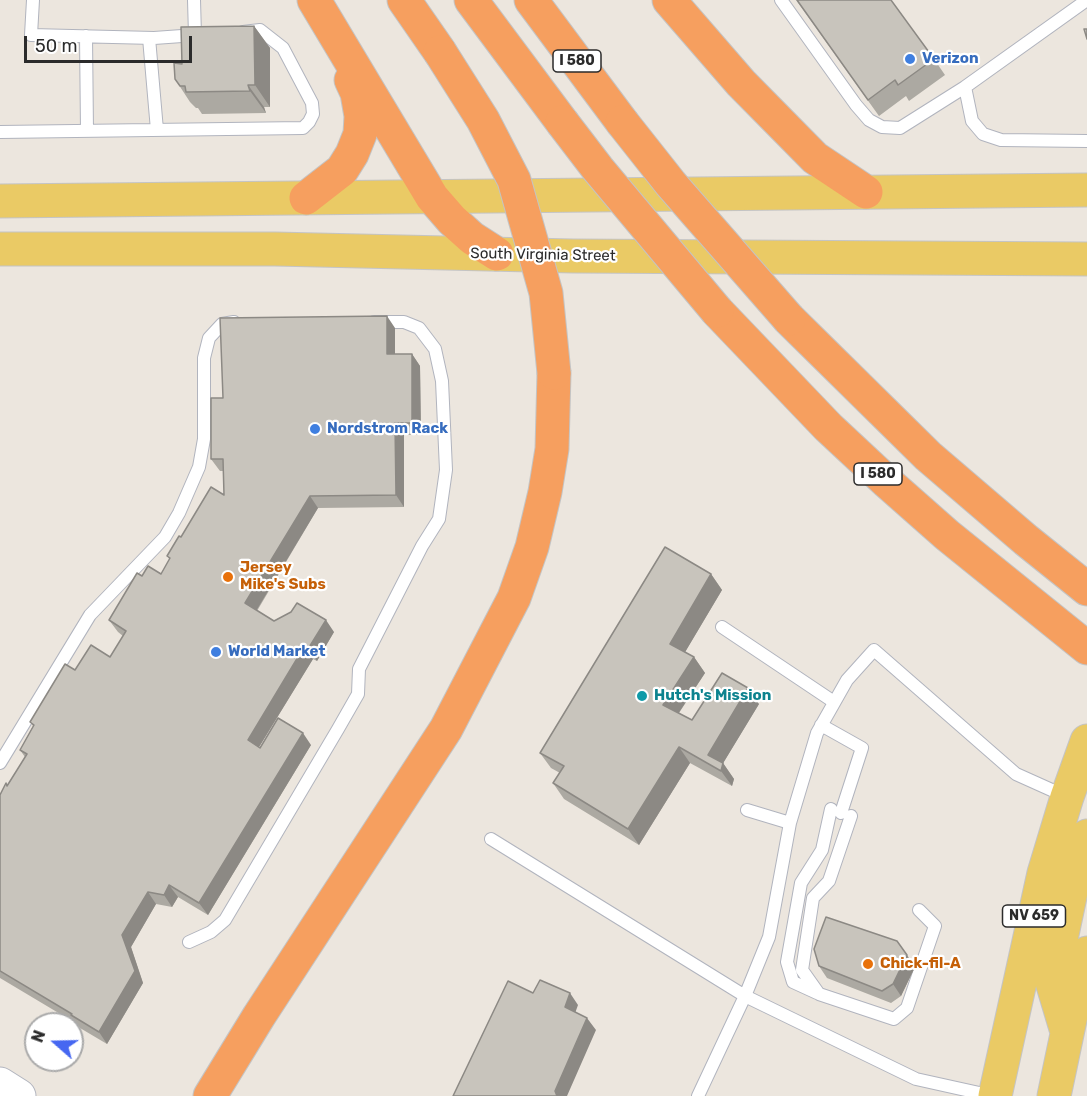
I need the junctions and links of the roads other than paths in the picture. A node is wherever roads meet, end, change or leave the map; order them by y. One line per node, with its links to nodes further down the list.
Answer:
1 (33, 0): 13 (lane)
2 (194, 0): 12 (lane)
3 (404, 0): 51 (highway, bridge)
4 (471, 0): 34 (highway, I 580, bridge)
5 (531, 0): 32 (highway, I 580, bridge)
6 (669, 0): 21 (highway)
7 (781, 0): 15 (lane)
8 (1087, 0): 15 (lane)
9 (321, 11): 22 (highway); 23 (highway)
10 (231, 33): 16 (lane)
11 (212, 34): 12 (lane)
12 (195, 35): 14 (lane)
13 (86, 36): 14 (lane); 17 (lane)
14 (149, 38): 16 (lane)
15 (965, 87): 19 (lane)
16 (158, 130): 17 (lane)
17 (87, 131): 18 (lane)
18 (0, 132)
19 (1087, 141)
20 (1087, 190): 21 (main road)
21 (866, 192): 22 (main road)
22 (432, 197): 23 (main road); 26 (highway)
23 (306, 198): 24 (main road)
24 (0, 201)
25 (0, 249): 26 (main road, South Virginia Street)
26 (497, 254): 27 (main road, South Virginia Street)
27 (946, 259): 28 (main road, South Virginia Street); 29 (main road)
28 (1087, 259)
29 (1087, 275)
30 (247, 322): 38 (lane)
31 (359, 322): 46 (lane)
32 (1078, 582)
33 (722, 627): 35 (lane)
34 (1087, 648)
35 (834, 702): 36 (lane); 39 (lane)
36 (821, 725): 41 (lane); 42 (lane)
37 (1087, 741): 39 (main road, NV 659)
38 (0, 763)
39 (1077, 804): 53 (main road, NV 659)
40 (747, 810): 42 (lane)
41 (841, 813): 48 (lane); 48 (lane)
42 (790, 823): 49 (lane)
43 (1087, 836): 50 (main road)
44 (491, 839): 49 (lane)
45 (919, 910): 48 (lane)
46 (189, 942)
47 (1087, 953): 50 (main road)
48 (819, 994)
49 (745, 996): 52 (lane); 53 (lane)
50 (1072, 1034): 54 (main road)
51 (210, 1096)
52 (698, 1096)
53 (994, 1096)
54 (1054, 1096)

